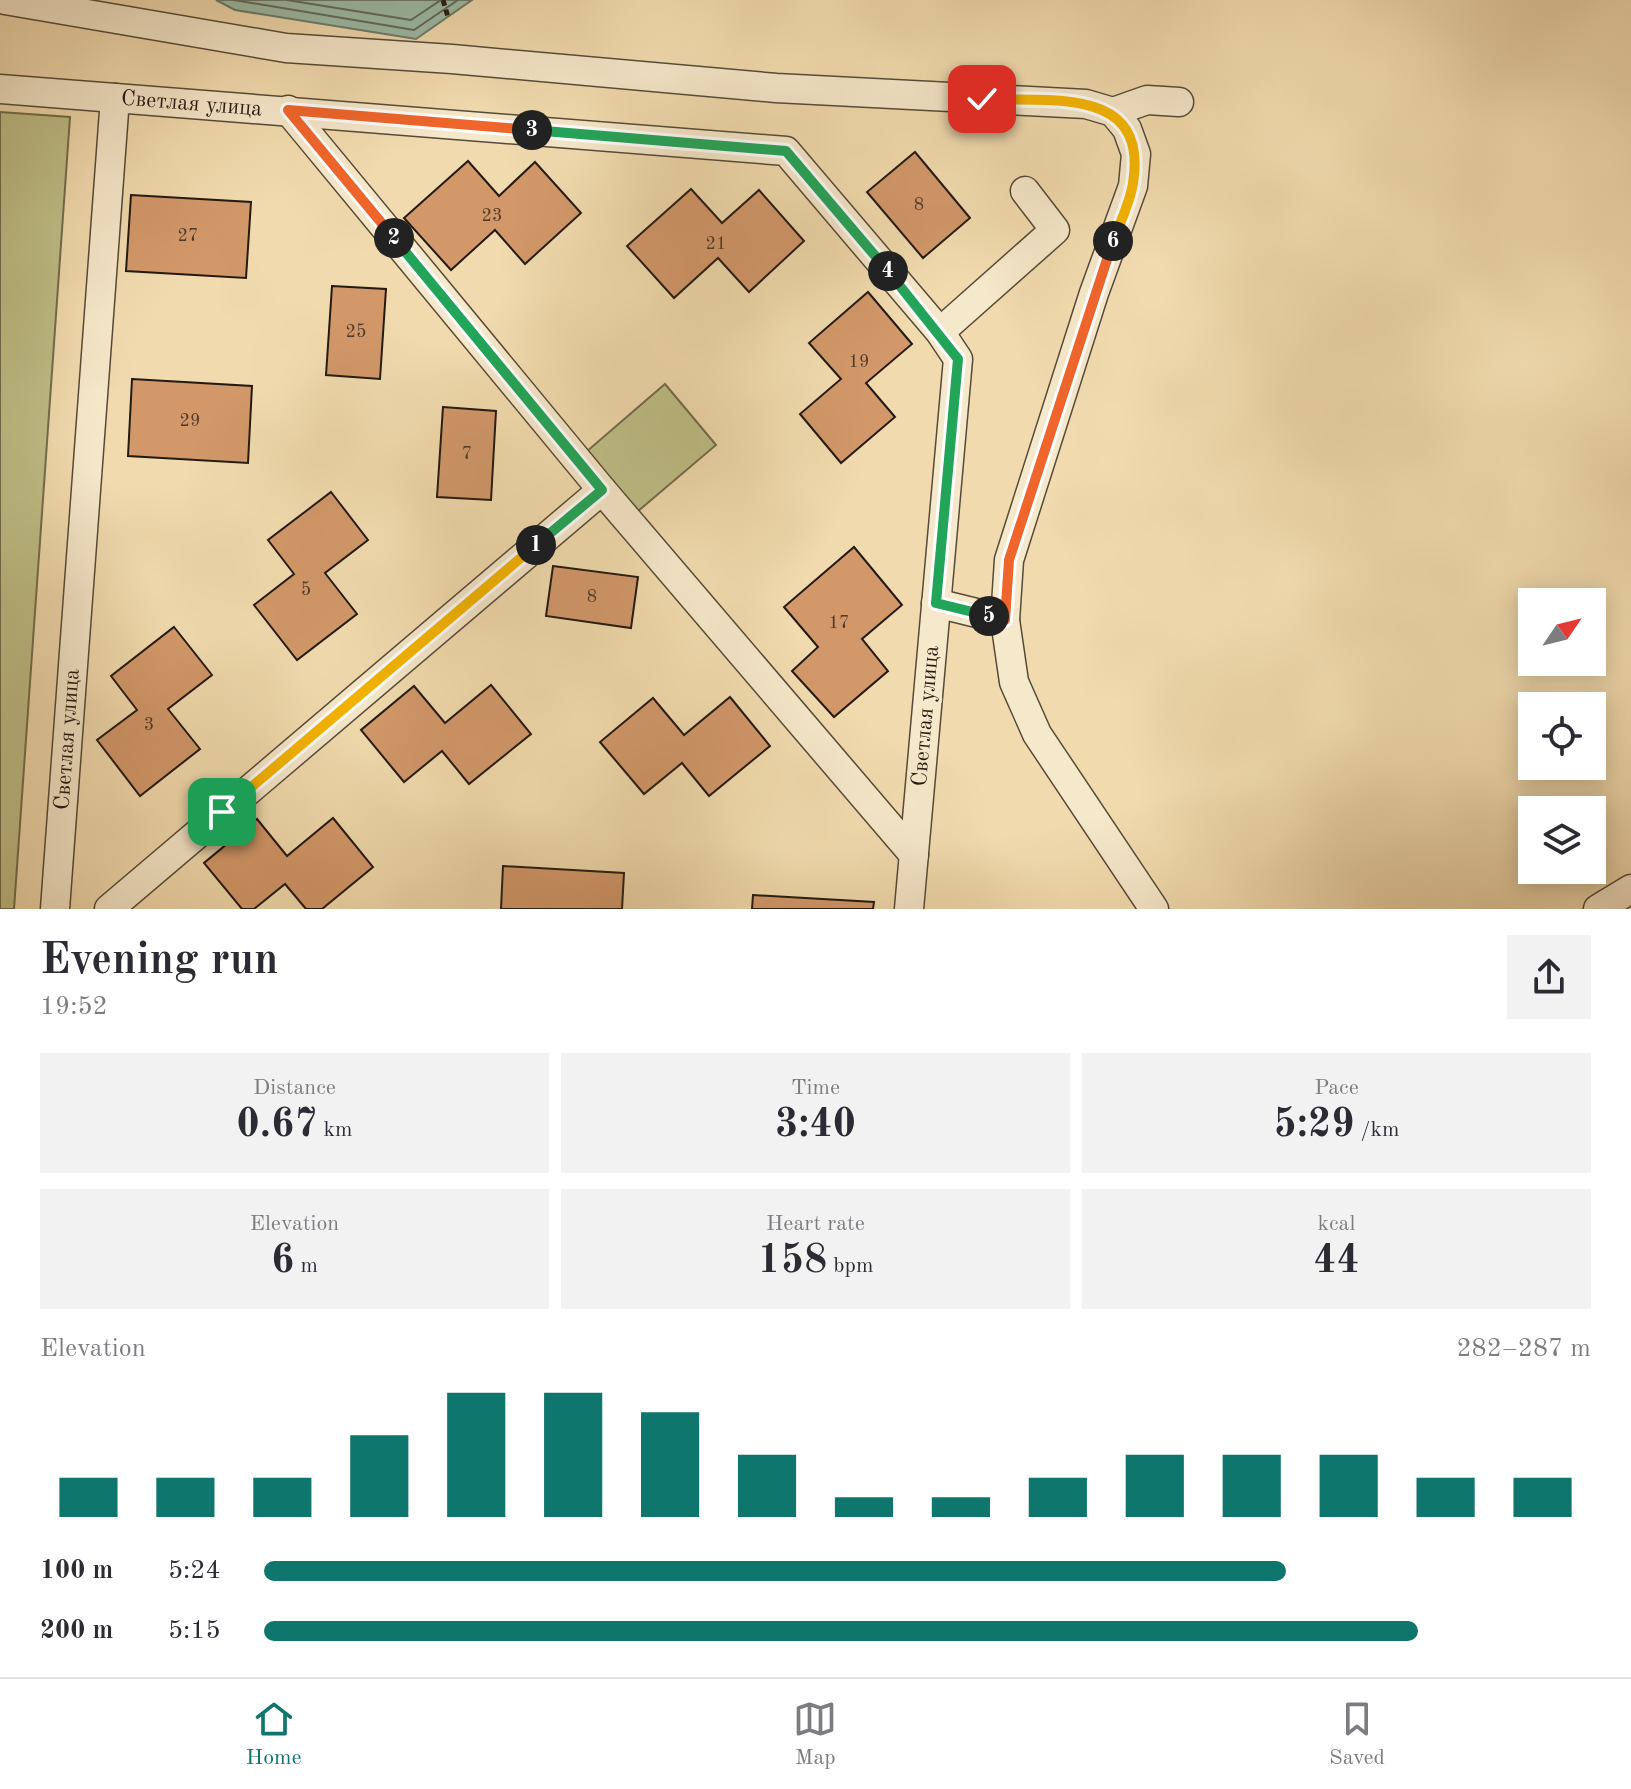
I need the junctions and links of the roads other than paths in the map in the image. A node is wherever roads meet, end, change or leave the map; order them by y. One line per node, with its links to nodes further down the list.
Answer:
1 (5, 0): 6 (street)
2 (0, 89): 3 (street)
3 (115, 98): 5 (street, Светлая улица); 14 (street, Светлая улица)
4 (1179, 102): 6 (street)
5 (288, 110): 8 (street, Светлая улица); 9 (street)
6 (1113, 112): 11 (street)
7 (1025, 191): 8 (street)
8 (940, 332): 10 (street, Светлая улица)
9 (602, 490): 12 (street); 15 (street)
10 (936, 603): 11 (street); 12 (street, Светлая улица)
11 (1005, 620): 17 (street)
12 (914, 855): 16 (street, Светлая улица)
13 (1631, 889): 18 (street)
14 (55, 909)
15 (109, 909)
16 (909, 909)
17 (1154, 909)
18 (1598, 909)

